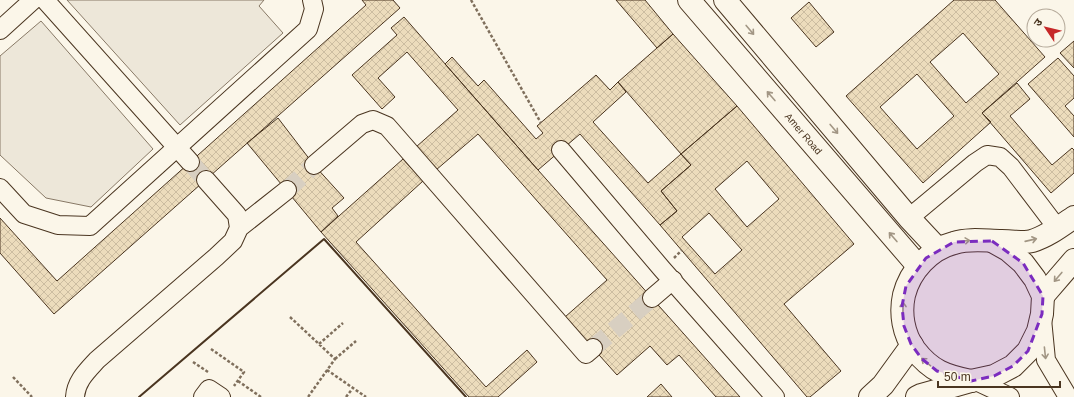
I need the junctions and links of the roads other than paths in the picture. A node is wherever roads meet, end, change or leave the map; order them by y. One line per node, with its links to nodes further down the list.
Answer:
1 (33, 0): 6 (street)
2 (45, 0): 7 (street)
3 (312, 0): 7 (street)
4 (689, 0): 20 (main road, Amer Road, one-way to 4)
5 (725, 0): 14 (main road, one-way to 14)
6 (0, 30)
7 (177, 148): 9 (street); 12 (street)
8 (561, 150): 21 (street)
9 (190, 162)
10 (314, 165): 25 (street)
11 (206, 180): 16 (street)
12 (0, 188)
13 (287, 190): 16 (street)
14 (910, 218): 15 (street); 18 (main road)
15 (1066, 223): 17 (main road, one-way to 15)
16 (239, 228): 28 (street)
17 (992, 241): 18 (main road, one-way to 17); 23 (main road)
18 (938, 249): 20 (main road)
19 (1074, 260): 23 (main road, one-way to 23)
20 (918, 266): 24 (main road, one-way to 20)
21 (673, 280): 22 (street); 30 (street)
22 (652, 298)
23 (1042, 305): 26 (main road); 34 (street, one-way to 34)
24 (912, 346): 26 (main road, one-way to 24); 31 (main road)
25 (593, 348)
26 (973, 380): 32 (main road); 33 (street)
27 (226, 393): 29 (street)
28 (74, 397)
29 (203, 397)
30 (775, 397)
31 (870, 397)
32 (917, 397)
33 (1010, 397)
34 (1068, 397)

